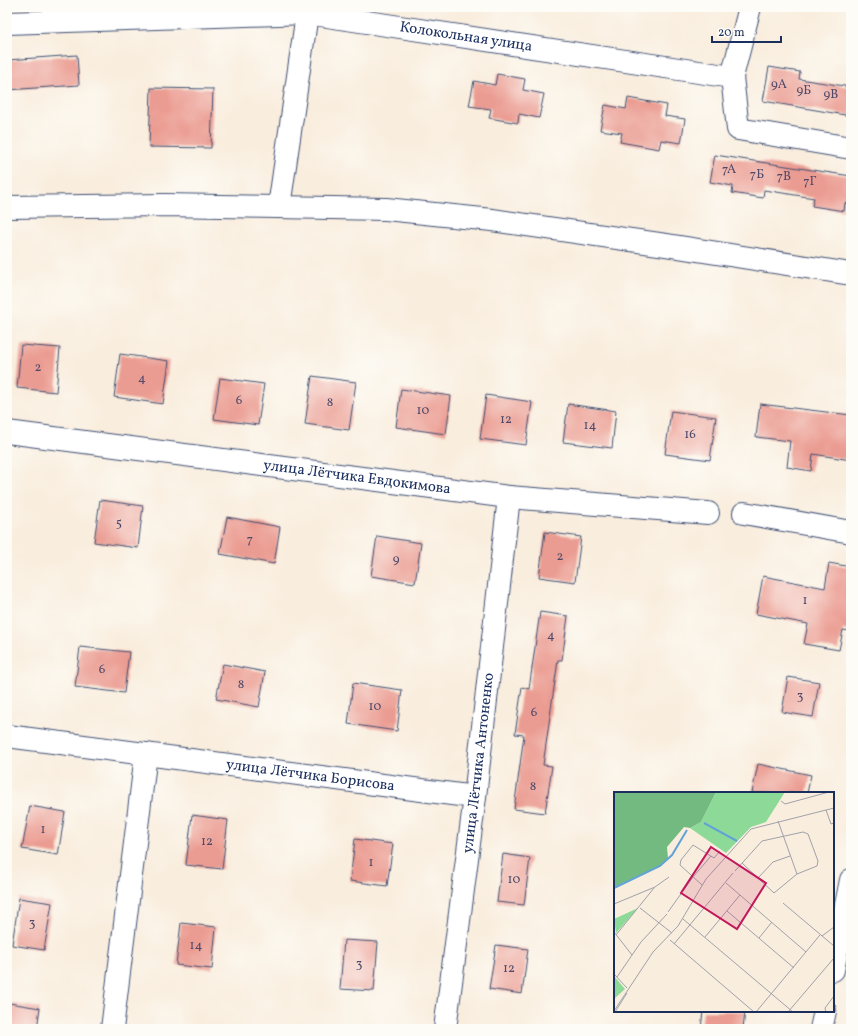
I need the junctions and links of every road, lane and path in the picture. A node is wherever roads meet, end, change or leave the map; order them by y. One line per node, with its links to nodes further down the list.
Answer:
1 (750, 7): 4 (street)
2 (308, 10): 3 (street, Колокольная улица); 4 (street, Колокольная улица); 7 (street)
3 (7, 22)
4 (732, 77): 5 (street)
5 (851, 148)
6 (7, 207): 7 (street)
7 (279, 207): 8 (street)
8 (851, 274)
9 (7, 432): 10 (street, улица Лётчика Евдокимова)
10 (509, 497): 11 (street, улица Лётчика Евдокимова); 16 (street, улица Лётчика Антоненко)
11 (708, 513)
12 (744, 513): 13 (street)
13 (851, 532)
14 (7, 736): 15 (street, улица Лётчика Борисова)
15 (146, 754): 16 (street, улица Лётчика Борисова); 20 (street)
16 (475, 797): 21 (street, улица Лётчика Антоненко)
17 (851, 882): 18 (street)
18 (834, 965)
19 (825, 1012): 22 (street)
20 (112, 1029)
21 (445, 1029)
22 (821, 1029)

